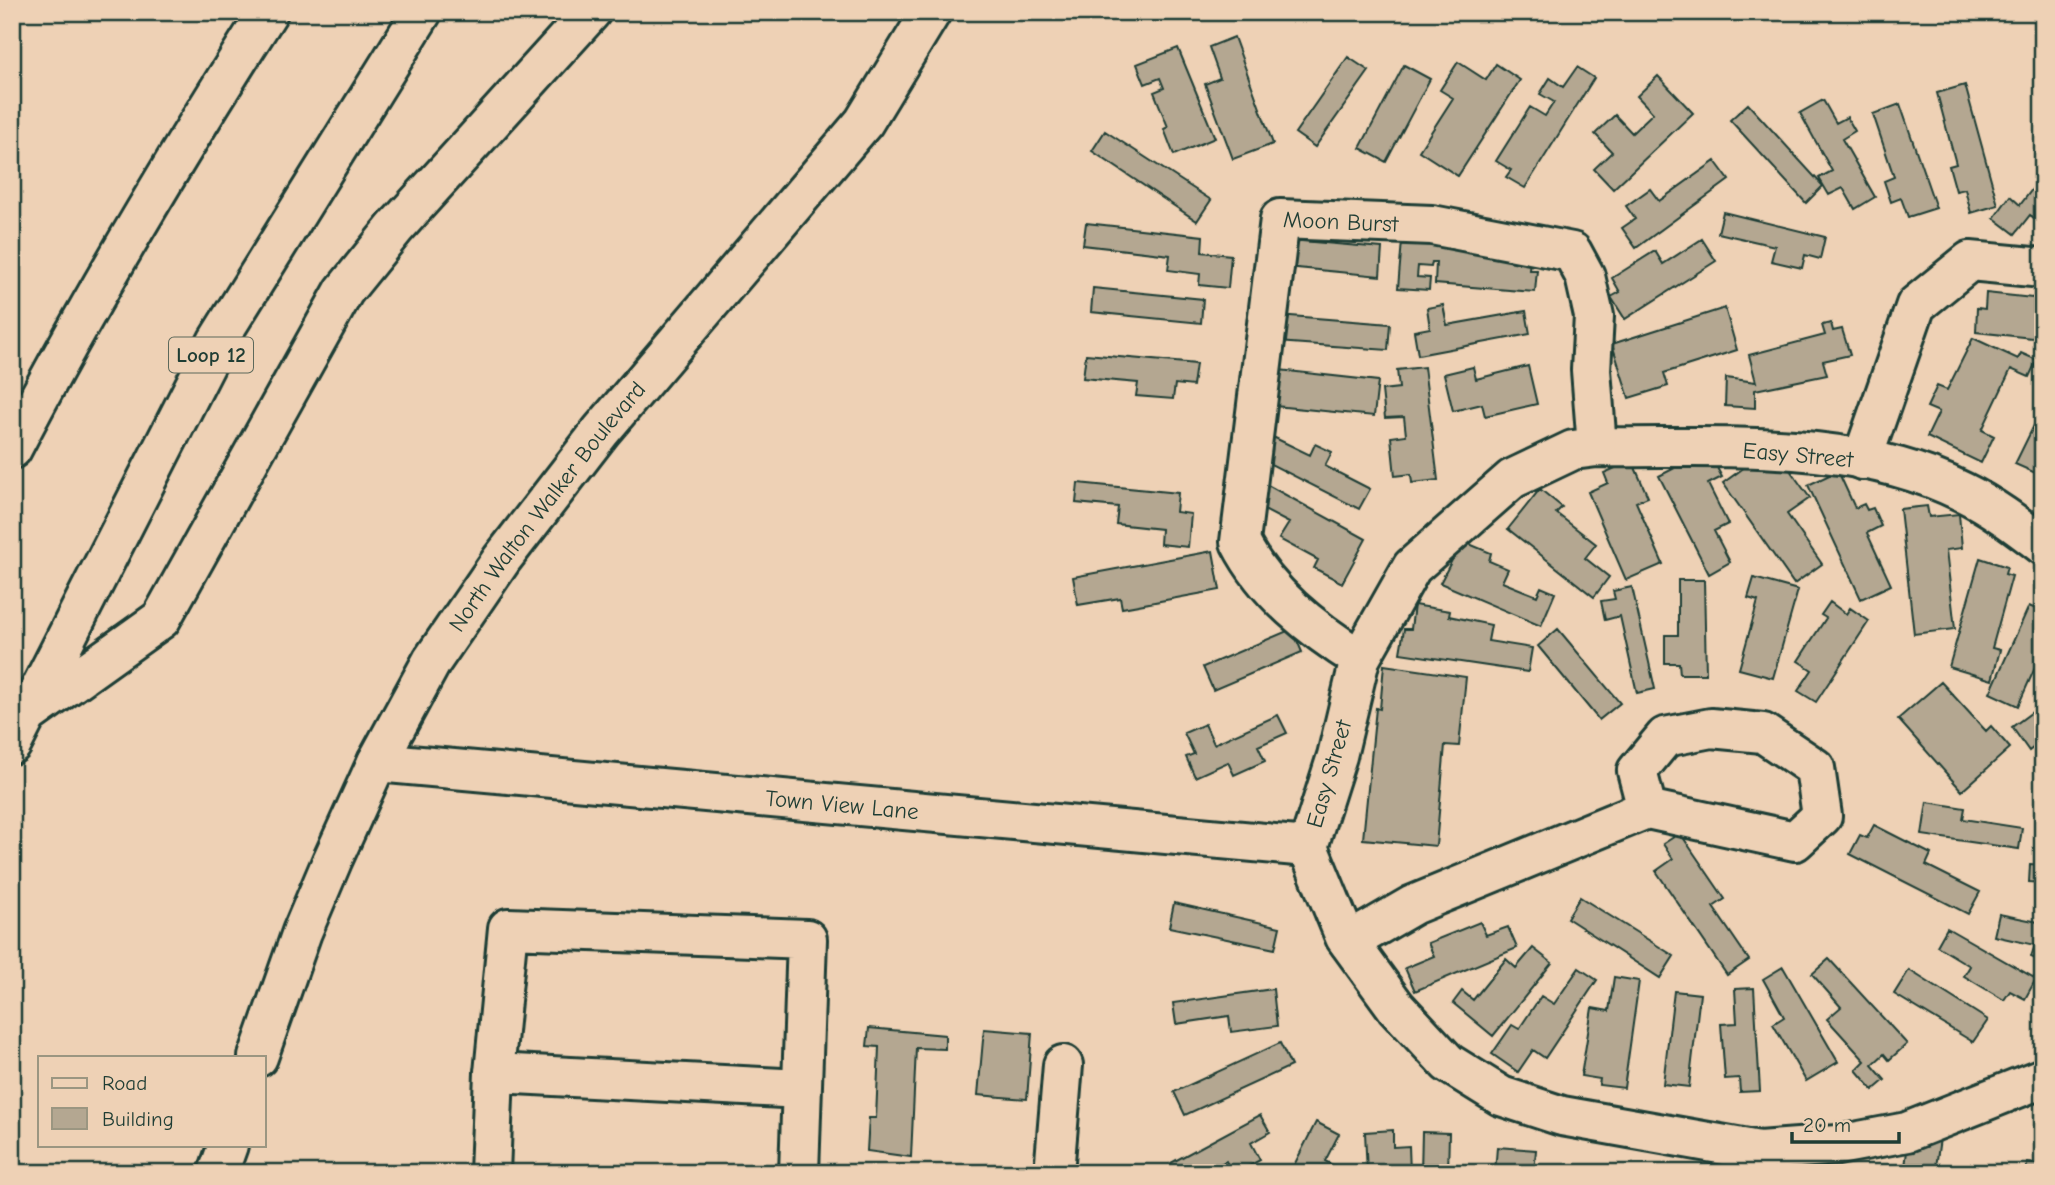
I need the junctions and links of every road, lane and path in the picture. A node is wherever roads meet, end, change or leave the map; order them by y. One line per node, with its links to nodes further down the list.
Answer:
1 (268, 12): 7 (main road)
2 (422, 12): 11 (main road, Loop 12)
3 (591, 12): 11 (main road)
4 (931, 12): 12 (main road, North Walton Walker Boulevard)
5 (2043, 268): 8 (main road)
6 (1597, 447): 8 (main road, Easy Street); 10 (main road, Easy Street); 10 (main road, Moon Burst)
7 (12, 449)
8 (1862, 460): 9 (main road, Easy Street)
9 (2043, 545)
10 (1360, 659): 14 (main road, Easy Street)
11 (20, 729)
12 (377, 762): 14 (main road, Town View Lane); 16 (main road, North Walton Walker Boulevard)
13 (1647, 809): 15 (main road)
14 (1308, 847): 15 (main road, Easy Street)
15 (1349, 942): 19 (main road, Easy Street)
16 (258, 1056)
17 (1063, 1065): 25 (main road)
18 (494, 1073): 20 (main road); 20 (main road); 23 (main road)
19 (2043, 1078)
20 (801, 1089): 24 (main road)
21 (228, 1146): 22 (main road)
22 (218, 1173)
23 (489, 1173)
24 (799, 1173)
25 (1054, 1173)

